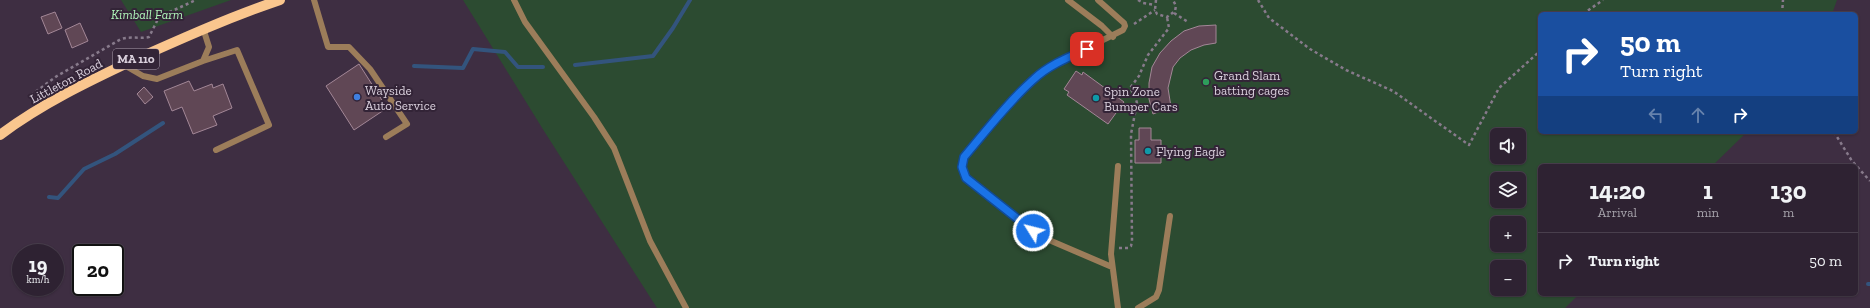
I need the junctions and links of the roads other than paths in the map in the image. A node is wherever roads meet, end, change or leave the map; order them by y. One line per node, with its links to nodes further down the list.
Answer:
1 (280, 0): 6 (main road, Littleton Road / MA 110)
2 (314, 0): 11 (lane)
3 (514, 0): 16 (lane)
4 (1068, 0): 7 (lane)
5 (1098, 0): 7 (lane)
6 (203, 28): 8 (lane); 9 (main road, Littleton Road / MA 110)
7 (1113, 36): 15 (lane)
8 (203, 61): 9 (lane); 12 (lane)
9 (124, 65): 10 (main road, Littleton Road / MA 110)
10 (0, 135)
11 (386, 137)
12 (216, 150)
13 (1118, 166): 15 (lane)
14 (1170, 216): 18 (lane)
15 (1112, 267): 17 (lane)
16 (686, 308)
17 (1118, 308)
18 (1138, 308)

